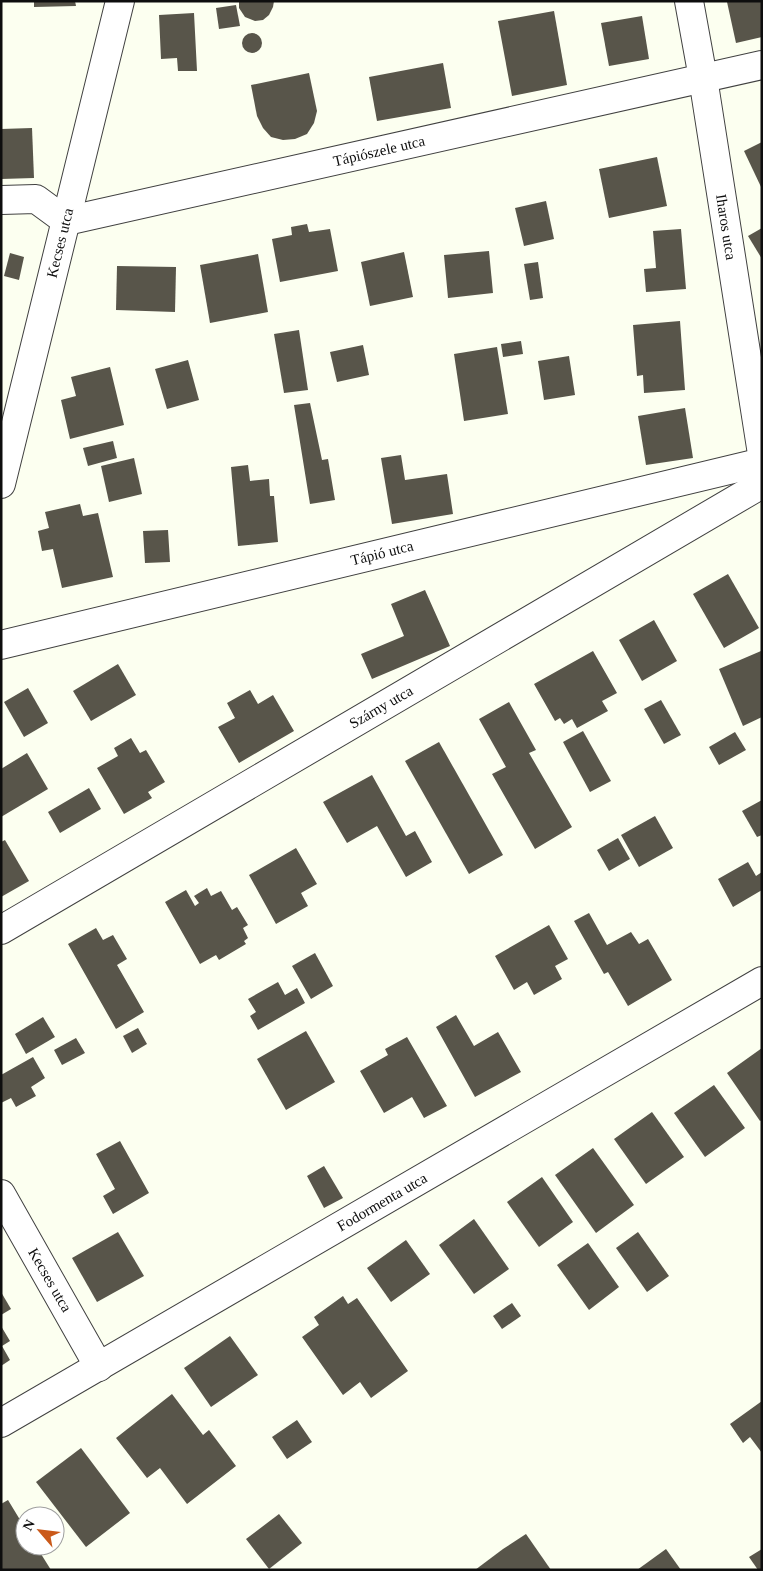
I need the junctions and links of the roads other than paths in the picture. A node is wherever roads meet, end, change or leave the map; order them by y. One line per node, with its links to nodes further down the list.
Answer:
1 (120, 1): 6 (street, Kecses utca)
2 (689, 1): 4 (street, Iharos utca)
3 (762, 65): 4 (street, Tápiószele utca)
4 (703, 78): 6 (street, Tápiószele utca); 7 (street, Iharos utca)
5 (1, 200): 6 (street)
6 (66, 221): 10 (street, Kecses utca)
7 (757, 395): 8 (street, Iharos utca)
8 (762, 454)
9 (762, 462): 12 (street, Tápió utca)
10 (1, 484)
11 (762, 484): 13 (street, Szárny utca)
12 (1, 645)
13 (1, 930)
14 (762, 981): 16 (street, Fodormenta utca)
15 (1, 1194): 16 (street, Kecses utca)
16 (99, 1367): 17 (street, Fodormenta utca)
17 (1, 1423)

